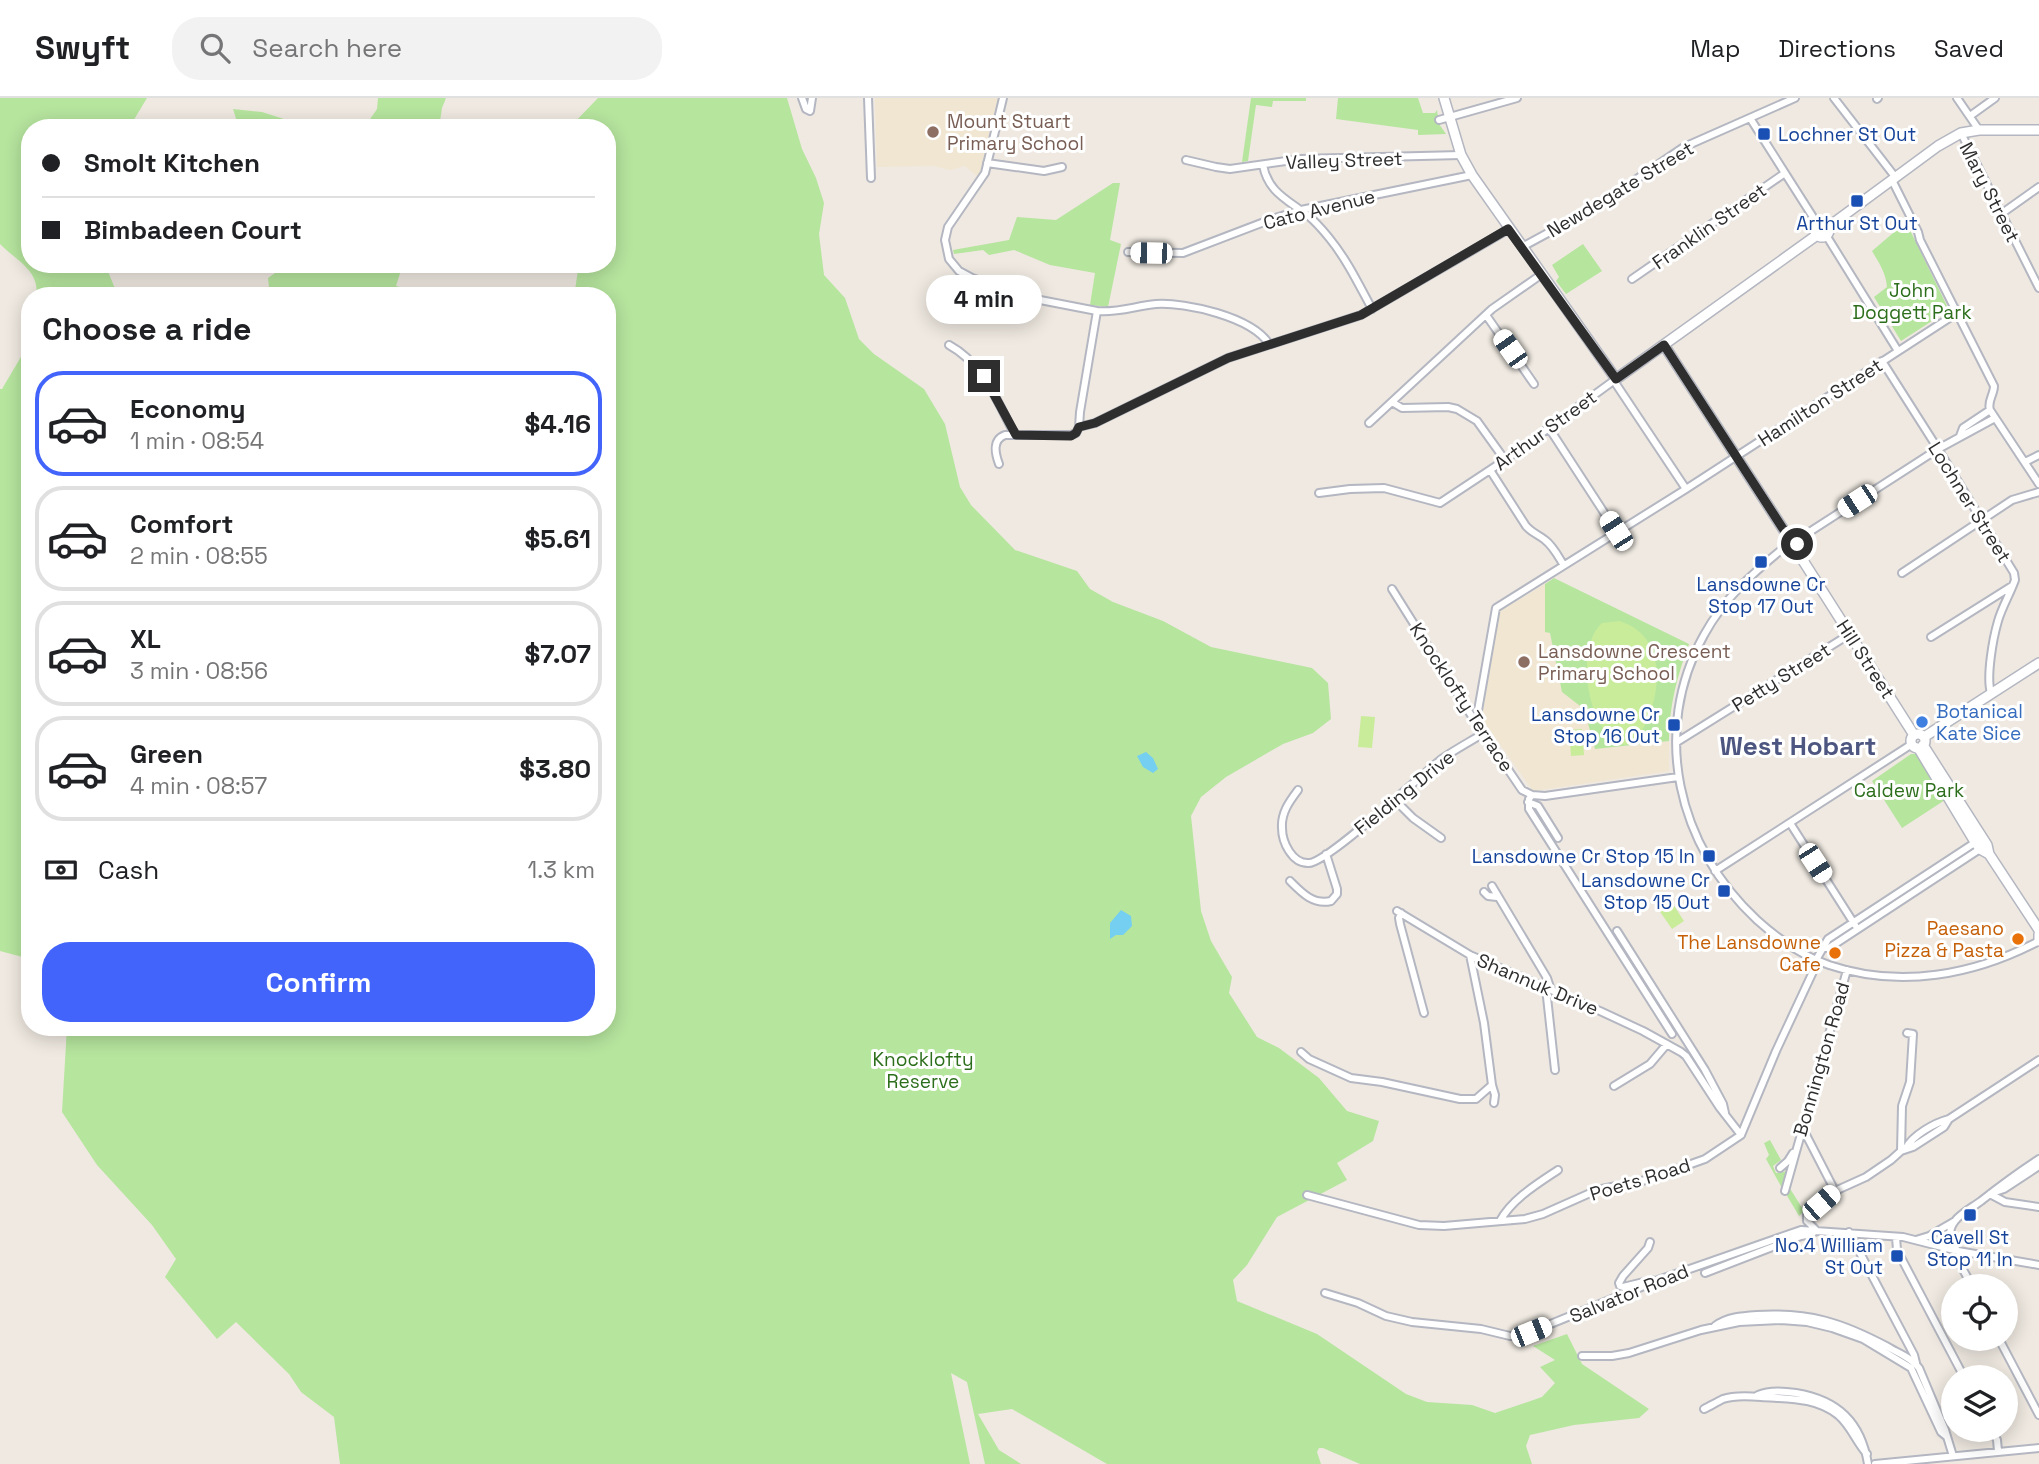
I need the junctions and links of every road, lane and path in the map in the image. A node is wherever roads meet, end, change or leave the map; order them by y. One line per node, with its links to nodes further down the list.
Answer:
1 (802, 98): 2 (street)
2 (812, 98)
3 (868, 98): 25 (street)
4 (1003, 98): 20 (street)
5 (1444, 98): 12 (street)
6 (1517, 98): 12 (street)
7 (1796, 98): 13 (street, Newdegate Street)
8 (1834, 98): 26 (street)
9 (1957, 98): 11 (street)
10 (1995, 98): 11 (street)
11 (1970, 116): 15 (street)
12 (1450, 117): 14 (street); 18 (street)
13 (1750, 118): 23 (street); 32 (street, Newdegate Street)
14 (1439, 120)
15 (1979, 130): 16 (street, Arthur Street); 17 (street, Arthur Street)
16 (2038, 131)
17 (1961, 133): 26 (street, Arthur Street); 29 (street, Mary Street)
18 (1461, 155): 21 (street, Valley Street); 24 (street)
19 (1186, 160): 21 (street, Valley Street)
20 (987, 163): 22 (street); 38 (street)
21 (1263, 165): 28 (street)
22 (1062, 167)
23 (1785, 173): 31 (street); 35 (street, Franklin Street)
24 (1472, 175): 28 (street, Cato Avenue); 30 (street)
25 (871, 178)
26 (1894, 179): 31 (street, Arthur Street); 39 (street)
27 (2039, 187): 29 (street)
28 (1301, 210): 33 (street, Cato Avenue); 37 (street)
29 (2001, 214): 36 (street, Mary Street)
30 (1508, 229): 32 (street); 37 (street)
31 (1822, 230): 43 (street, Arthur Street); 44 (street)
32 (1522, 247): 34 (street)
33 (1128, 253)
34 (1542, 274): 40 (street); 46 (street)
35 (1632, 279)
36 (2039, 288)
37 (1372, 309): 41 (street)
38 (1097, 312): 41 (street); 52 (street)
39 (1957, 313): 44 (street, Hamilton Street); 49 (street)
40 (1486, 315): 47 (street); 48 (street)
41 (1269, 344): 52 (street)
42 (948, 345): 54 (street)
43 (1664, 345): 46 (street, Arthur Street); 58 (street, Hill Street)
44 (1898, 351): 45 (street, Hamilton Street)
45 (1882, 361): 56 (street, Lochner Street); 58 (street, Hamilton Street)
46 (1615, 380): 53 (street, Arthur Street); 64 (street)
47 (1534, 384)
48 (1392, 402): 51 (street); 59 (street)
49 (1990, 410): 50 (street); 55 (street)
50 (1996, 418): 55 (street); 60 (street)
51 (1370, 423)
52 (1079, 427): 54 (street)
53 (1549, 428): 59 (street, Arthur Street); 68 (street)
54 (1016, 435): 61 (street)
55 (1960, 436): 56 (street)
56 (1938, 449): 67 (street, Lochner Street); 69 (street)
57 (2039, 455): 60 (street)
58 (1735, 456): 64 (street, Hamilton Street); 69 (street, Hill Street)
59 (1505, 460): 62 (street, Arthur Street)
60 (2025, 462): 63 (street)
61 (999, 464)
62 (1490, 470): 66 (street, Arthur Street); 70 (street)
63 (2039, 484)
64 (1686, 489): 68 (street, Hamilton Street)
65 (2039, 492): 67 (street)
66 (1320, 493)
67 (1980, 520): 71 (street); 72 (street, Lochner Street)
68 (1616, 531): 70 (street, Hamilton Street)
69 (1792, 543): 74 (street, Hill Street); 80 (street)
70 (1563, 564): 78 (street, Hamilton Street)
71 (1902, 573)
72 (2013, 586): 75 (street); 77 (street, Lochner Street)
73 (1392, 589): 78 (street, Knocklofty Terrace)
74 (1850, 634): 80 (street, Petty Street); 81 (street, Hill Street)
75 (1931, 637)
76 (2039, 663): 77 (street)
77 (1991, 694): 81 (street)
78 (1476, 722): 79 (street, Knocklofty Terrace)
79 (1484, 733): 84 (street, Knocklofty Terrace); 85 (street, Fielding Drive)
80 (1677, 742): 82 (street)
81 (1918, 742): 86 (street); 89 (street, Hill Street)
82 (1678, 777): 84 (street); 91 (street)
83 (1298, 790): 90 (street)
84 (1530, 798): 88 (street, Knocklofty Terrace); 108 (street, Knocklofty Terrace)
85 (1395, 800): 87 (street); 90 (street, Fielding Drive)
86 (1790, 823): 91 (street); 96 (street)
87 (1441, 838)
88 (1558, 838)
89 (1983, 845): 96 (street); 97 (street); 99 (street, Hill Street)
90 (1326, 854): 92 (street)
91 (1715, 871): 103 (street)
92 (1290, 881)
93 (1492, 886): 95 (street)
94 (1484, 892): 95 (street)
95 (1497, 897): 105 (street)
96 (1853, 922): 97 (street); 101 (street)
97 (1858, 929): 101 (street)
98 (1617, 931): 116 (street)
99 (2039, 932): 100 (street)
100 (2039, 941): 104 (street)
101 (1823, 948): 103 (street)
102 (1470, 955): 105 (street, Shannuk Drive); 106 (street, Shannuk Drive); 113 (street)
103 (1817, 960): 104 (street); 118 (street)
104 (1847, 970): 117 (street, Bonnington Road)
105 (1548, 989): 109 (street, Shannuk Drive); 112 (street)
106 (1424, 1013)
107 (1907, 1033): 120 (street)
108 (1672, 1034)
109 (1667, 1044): 114 (street); 116 (street, Shannuk Drive)
110 (1301, 1052): 113 (street)
111 (2039, 1060): 120 (street)
112 (1555, 1070)
113 (1492, 1085): 115 (street)
114 (1614, 1086)
115 (1494, 1103)
116 (1725, 1115): 118 (street)
117 (1802, 1127): 119 (street, Bonnington Road); 126 (street)
118 (1741, 1135): 131 (street, Poets Road)
119 (1796, 1148): 123 (street, Bonnington Road); 125 (street, Bonnington Road)
120 (1903, 1149): 126 (street)
121 (2039, 1159): 127 (street)
122 (2039, 1166): 127 (street)
123 (1780, 1168)
124 (1558, 1170): 131 (street)
125 (1785, 1191)
126 (1835, 1191): 132 (street)
127 (1990, 1194): 129 (street); 130 (street)
128 (1307, 1195): 131 (street, Poets Road)
129 (2039, 1207)
130 (1955, 1220): 135 (street); 137 (street)
131 (1500, 1221)
132 (1816, 1230): 133 (street); 139 (street, Salvator Road); 141 (street, Salvator Road)
133 (1849, 1232): 134 (street); 146 (street)
134 (1896, 1237): 135 (street); 147 (street)
135 (1914, 1240): 137 (street)
136 (1650, 1242): 141 (street)
137 (1958, 1251): 138 (street); 140 (street)
138 (2039, 1265)
139 (1705, 1273)
140 (1965, 1274)
141 (1661, 1279): 142 (street, Salvator Road)
142 (1325, 1293)
143 (1713, 1327): 145 (street); 146 (street); 151 (street)
144 (2005, 1351): 149 (street)
145 (1582, 1356)
146 (1916, 1363): 150 (street)
147 (1958, 1365)
148 (1704, 1409): 158 (street)
149 (2039, 1415)
150 (1941, 1421)
151 (1941, 1432)
152 (1948, 1442): 156 (street)
153 (1997, 1442): 155 (street)
154 (2039, 1448): 155 (street)
155 (1998, 1451): 156 (street)
156 (1953, 1456): 157 (street)
157 (1906, 1462): 159 (street)
158 (1868, 1464)
159 (1875, 1464)

